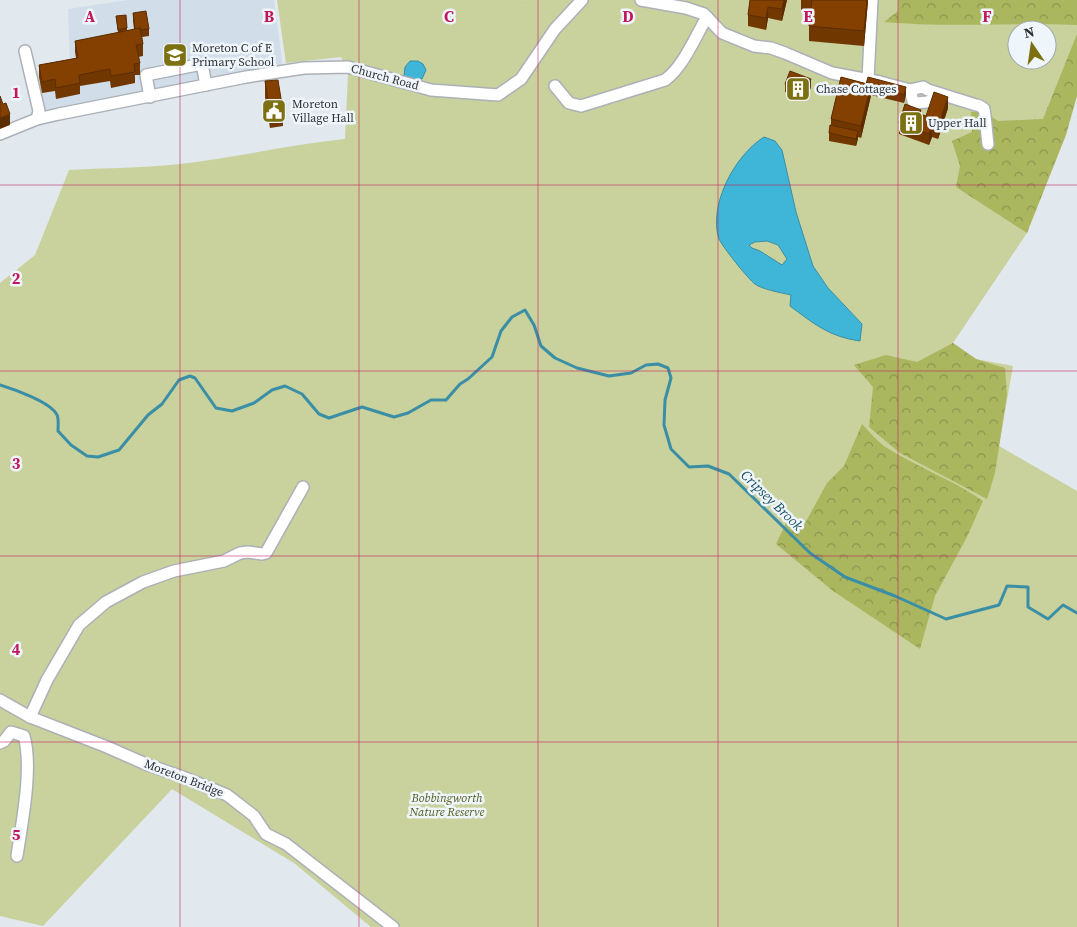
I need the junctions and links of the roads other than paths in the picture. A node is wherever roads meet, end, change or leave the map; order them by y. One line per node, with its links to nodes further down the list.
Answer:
1 (582, 0): 7 (street, Church Road)
2 (641, 0): 4 (street)
3 (872, 0): 6 (street)
4 (707, 16): 6 (street); 8 (street)
5 (24, 51): 12 (street)
6 (868, 79): 9 (street)
7 (206, 86): 11 (street, Church Road); 11 (street)
8 (555, 86)
9 (910, 90): 10 (street); 10 (street)
10 (946, 96): 14 (street)
11 (150, 97): 12 (street, Church Road)
12 (37, 119): 13 (street, Church Road)
13 (0, 134)
14 (988, 144)
15 (303, 487): 17 (street)
16 (0, 700): 17 (street, Moreton Bridge)
17 (30, 716): 20 (street, Moreton Bridge)
18 (0, 743): 19 (street)
19 (17, 856)
20 (393, 927)

